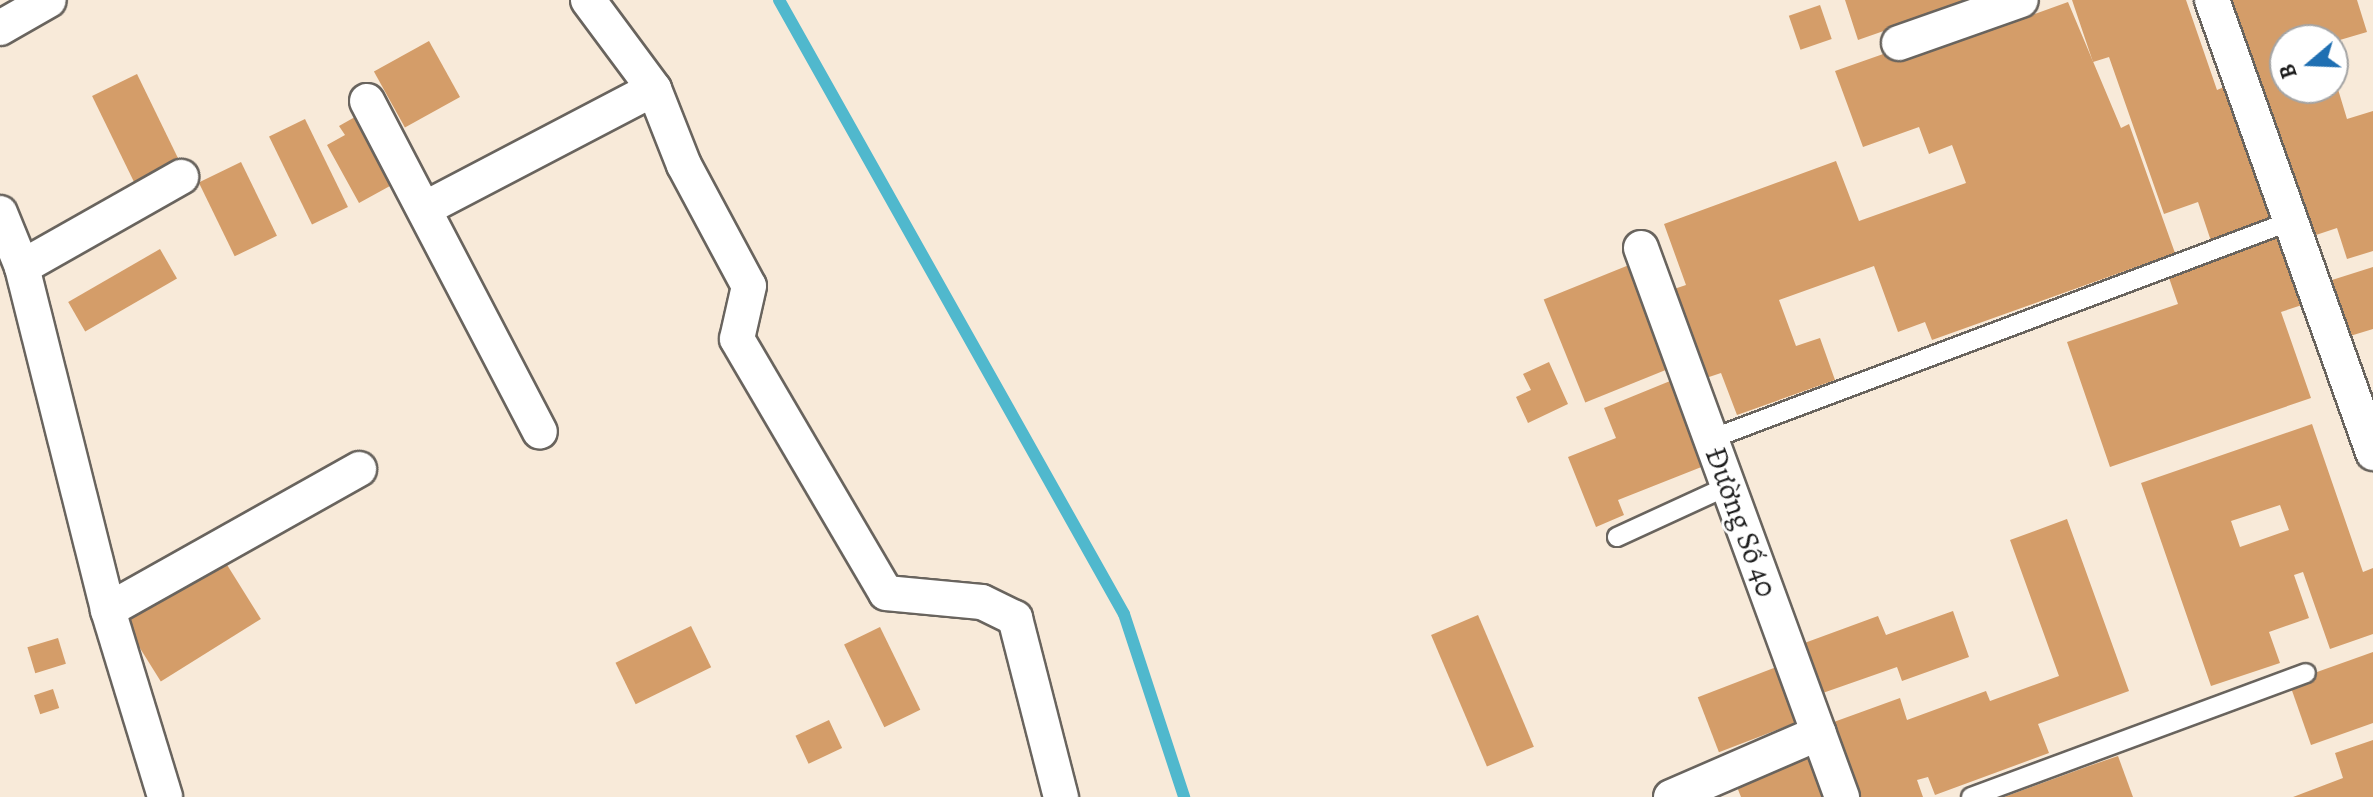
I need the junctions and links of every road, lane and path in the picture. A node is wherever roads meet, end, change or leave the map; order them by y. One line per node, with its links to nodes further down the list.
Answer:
1 (49, 0): 5 (street)
2 (588, 0): 7 (street)
3 (2021, 0): 6 (street)
4 (2212, 0): 12 (street)
5 (0, 28)
6 (1899, 43)
7 (654, 89): 10 (street); 26 (street)
8 (367, 101): 10 (street)
9 (181, 177): 14 (street)
10 (426, 208): 16 (street)
11 (0, 213): 14 (street)
12 (2291, 221): 15 (street); 17 (lane)
13 (1641, 248): 17 (street, Đường Số 40)
14 (22, 267): 22 (street)
15 (2361, 378): 18 (street)
16 (540, 432)
17 (1711, 439): 20 (street, Đường Số 40)
18 (2373, 453)
19 (359, 469): 22 (street)
20 (1728, 486): 21 (lane); 24 (street, Đường Số 40)
21 (1617, 537)
22 (108, 610): 25 (street)
23 (2306, 673): 29 (lane)
24 (1819, 733): 27 (street); 28 (street, Đường Số 40)
25 (165, 797)
26 (1061, 797)
27 (1671, 797)
28 (1842, 797)
29 (1971, 797)

